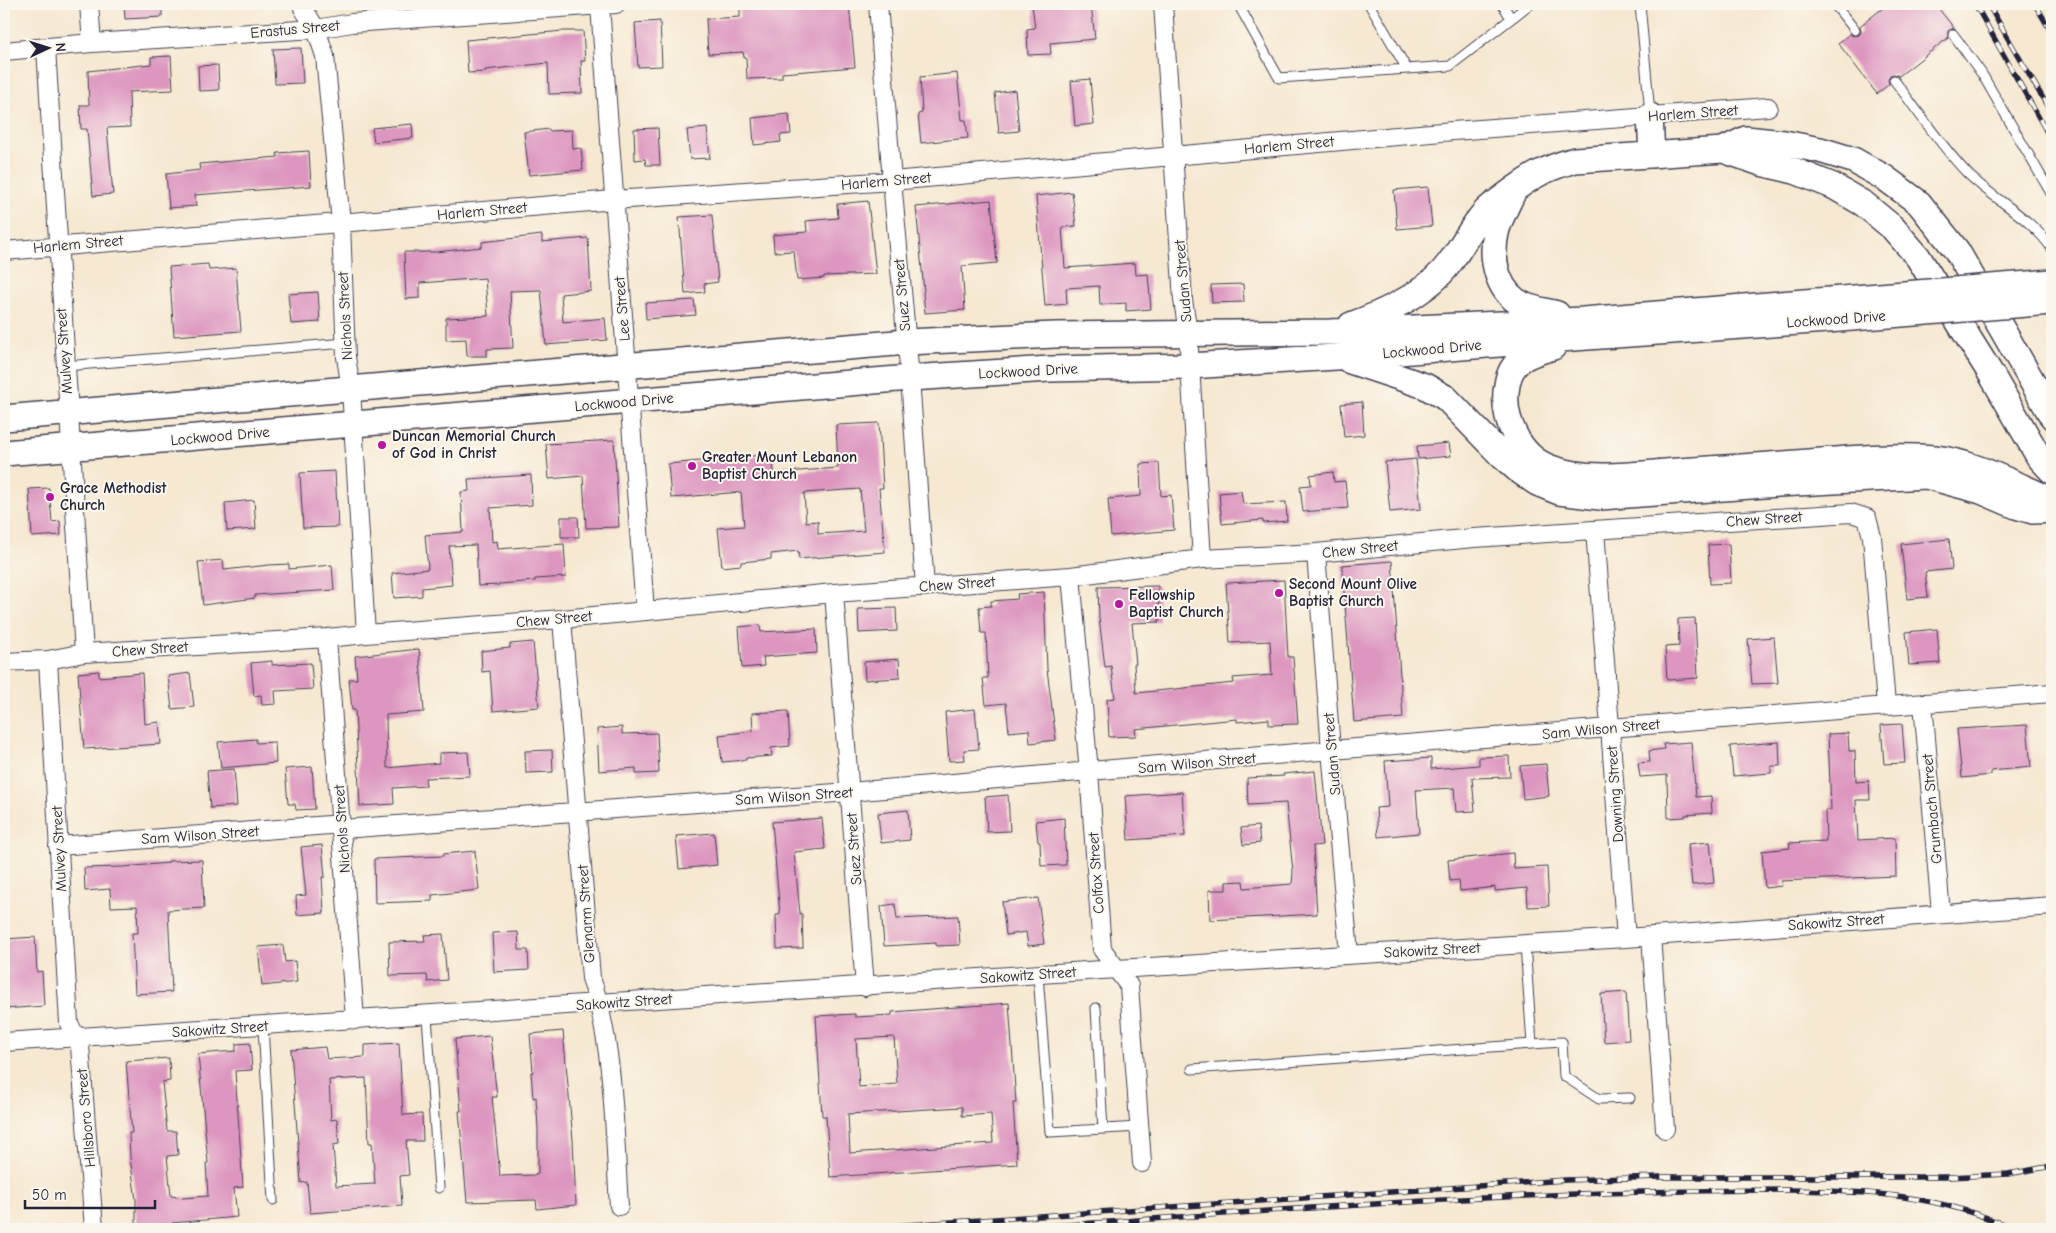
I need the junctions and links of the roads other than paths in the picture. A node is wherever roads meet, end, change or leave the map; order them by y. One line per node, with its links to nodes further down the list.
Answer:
1 (89, 4): 17 (street)
2 (303, 4): 14 (street, Nichols Street)
3 (878, 4): 27 (street, Suez Street)
4 (1163, 4): 25 (street, Sudan Street)
5 (1238, 4): 20 (lane)
6 (1368, 4): 20 (lane)
7 (1502, 4): 13 (lane)
8 (1530, 4): 13 (lane)
9 (1640, 4): 23 (lane)
10 (1834, 4): 15 (lane)
11 (608, 5): 12 (street, Erastus Street); 30 (street, Lee Street)
12 (505, 8): 14 (street, Erastus Street)
13 (1511, 18): 20 (lane)
14 (316, 29): 17 (street, Erastus Street); 31 (street, Nichols Street)
15 (1855, 30)
16 (1953, 34): 29 (lane)
17 (92, 43): 18 (street, Erastus Street)
18 (46, 48): 19 (street, Erastus Street); 32 (street, Mulvey Street)
19 (4, 51)
20 (1406, 69)
21 (1894, 80): 33 (lane)
22 (1768, 108): 23 (street, Harlem Street)
23 (1650, 116): 25 (street, Harlem Street); 26 (main road)
24 (1723, 150): 26 (main road); 51 (main road); 56 (main road)
25 (1173, 155): 27 (street, Harlem Street); 40 (street, Sudan Street)
26 (1652, 155): 28 (main road)
27 (892, 181): 30 (street, Harlem Street); 41 (street, Suez Street)
28 (1514, 190): 38 (main road); 39 (main road)
29 (2052, 195)
30 (614, 200): 31 (street, Harlem Street); 44 (street, Lee Street)
31 (341, 223): 32 (street, Harlem Street); 42 (street, Nichols Street)
32 (58, 246): 34 (street, Harlem Street); 45 (street, Mulvey Street)
33 (2052, 249)
34 (4, 250)
35 (2052, 282): 37 (main road, Lockwood Drive, bridge)
36 (2052, 302): 37 (main road, Lockwood Drive, bridge)
37 (1822, 311): 38 (main road, Lockwood Drive)
38 (1585, 328): 39 (main road, Lockwood Drive); 43 (main road, Lockwood Drive); 57 (main road)
39 (1330, 332): 40 (main road, Lockwood Drive)
40 (1188, 333): 41 (main road, Lockwood Drive); 46 (street, Sudan Street)
41 (907, 342): 44 (main road, Lockwood Drive); 47 (street, Suez Street)
42 (346, 343): 45 (lane); 48 (street, Nichols Street)
43 (1336, 357): 46 (main road, Lockwood Drive); 58 (main road)
44 (627, 365): 48 (main road, Lockwood Drive); 49 (street, Lee Street)
45 (65, 366): 50 (street, Mulvey Street)
46 (1188, 366): 47 (main road, Lockwood Drive); 61 (street, Sudan Street)
47 (910, 378): 49 (main road, Lockwood Drive); 63 (street, Suez Street)
48 (350, 389): 50 (main road, Lockwood Drive); 53 (street, Nichols Street)
49 (628, 402): 53 (main road, Lockwood Drive); 65 (street, Lee Street)
50 (68, 413): 52 (main road, Lockwood Drive); 54 (street, Mulvey Street)
51 (2052, 416)
52 (4, 418)
53 (352, 425): 54 (main road, Lockwood Drive); 67 (street, Nichols Street)
54 (72, 448): 55 (main road, Lockwood Drive); 69 (street, Mulvey Street)
55 (4, 453)
56 (2048, 459)
57 (2052, 500)
58 (2052, 510)
59 (1595, 530): 60 (street, Chew Street); 74 (street, Chew Street); 75 (street, Downing Street)
60 (1316, 553): 61 (street, Chew Street); 76 (street, Sudan Street)
61 (1202, 559): 62 (street, Chew Street)
62 (1071, 576): 63 (street, Chew Street); 77 (street, Colfax Street)
63 (925, 587): 64 (street, Chew Street)
64 (834, 593): 65 (street, Chew Street); 78 (street, Suez Street)
65 (645, 611): 66 (street, Chew Street)
66 (562, 619): 67 (street, Chew Street); 79 (street, Glenarm Street)
67 (366, 634): 68 (street, Chew Street)
68 (327, 638): 69 (street, Chew Street); 80 (street, Nichols Street)
69 (84, 653): 70 (street, Chew Street)
70 (48, 660): 71 (street, Chew Street); 81 (street, Mulvey Street)
71 (4, 662)
72 (2052, 693): 73 (street, Sam Wilson Street)
73 (1924, 704): 74 (street, Sam Wilson Street); 83 (street, Grumbach Street)
74 (1886, 705): 75 (street, Sam Wilson Street)
75 (1610, 728): 76 (street, Sam Wilson Street); 85 (street, Downing Street)
76 (1331, 750): 77 (street, Sam Wilson Street); 87 (street, Sudan Street)
77 (1089, 772): 78 (street, Sam Wilson Street); 88 (street, Colfax Street)
78 (850, 792): 79 (street, Sam Wilson Street); 90 (street, Suez Street)
79 (578, 811): 80 (street, Sam Wilson Street); 91 (street, Glenarm Street)
80 (342, 827): 81 (street, Sam Wilson Street); 94 (street, Nichols Street)
81 (58, 846): 96 (street, Mulvey Street)
82 (2052, 906): 83 (street, Sakowitz Street)
83 (1941, 914): 84 (street, Sakowitz Street)
84 (1651, 936): 85 (street, Sakowitz Street); 103 (street)
85 (1626, 938): 86 (street, Sakowitz Street)
86 (1525, 944): 87 (street, Sakowitz Street); 98 (lane)
87 (1349, 954): 88 (street, Sakowitz Street)
88 (1117, 969): 89 (street, Sakowitz Street); 101 (street, Colfax Street)
89 (1038, 975): 90 (street, Sakowitz Street); 102 (lane)
90 (865, 987): 91 (street, Sakowitz Street)
91 (600, 1004): 93 (street, Sakowitz Street); 107 (street, Glenarm Street)
92 (1096, 1008): 102 (lane)
93 (427, 1016): 94 (street, Sakowitz Street); 105 (lane)
94 (355, 1020): 95 (street, Sakowitz Street)
95 (262, 1026): 96 (street, Sakowitz Street); 106 (lane)
96 (77, 1038): 97 (street, Sakowitz Street); 108 (street, Hillsboro Street)
97 (4, 1042)
98 (1532, 1044): 99 (lane); 100 (lane)
99 (1192, 1069)
100 (1630, 1098)
101 (1139, 1127): 102 (lane); 104 (street, Colfax Street)
102 (1103, 1129)
103 (1665, 1129)
104 (1142, 1162)
105 (439, 1188)
106 (273, 1200)
107 (619, 1206)
108 (94, 1229)

